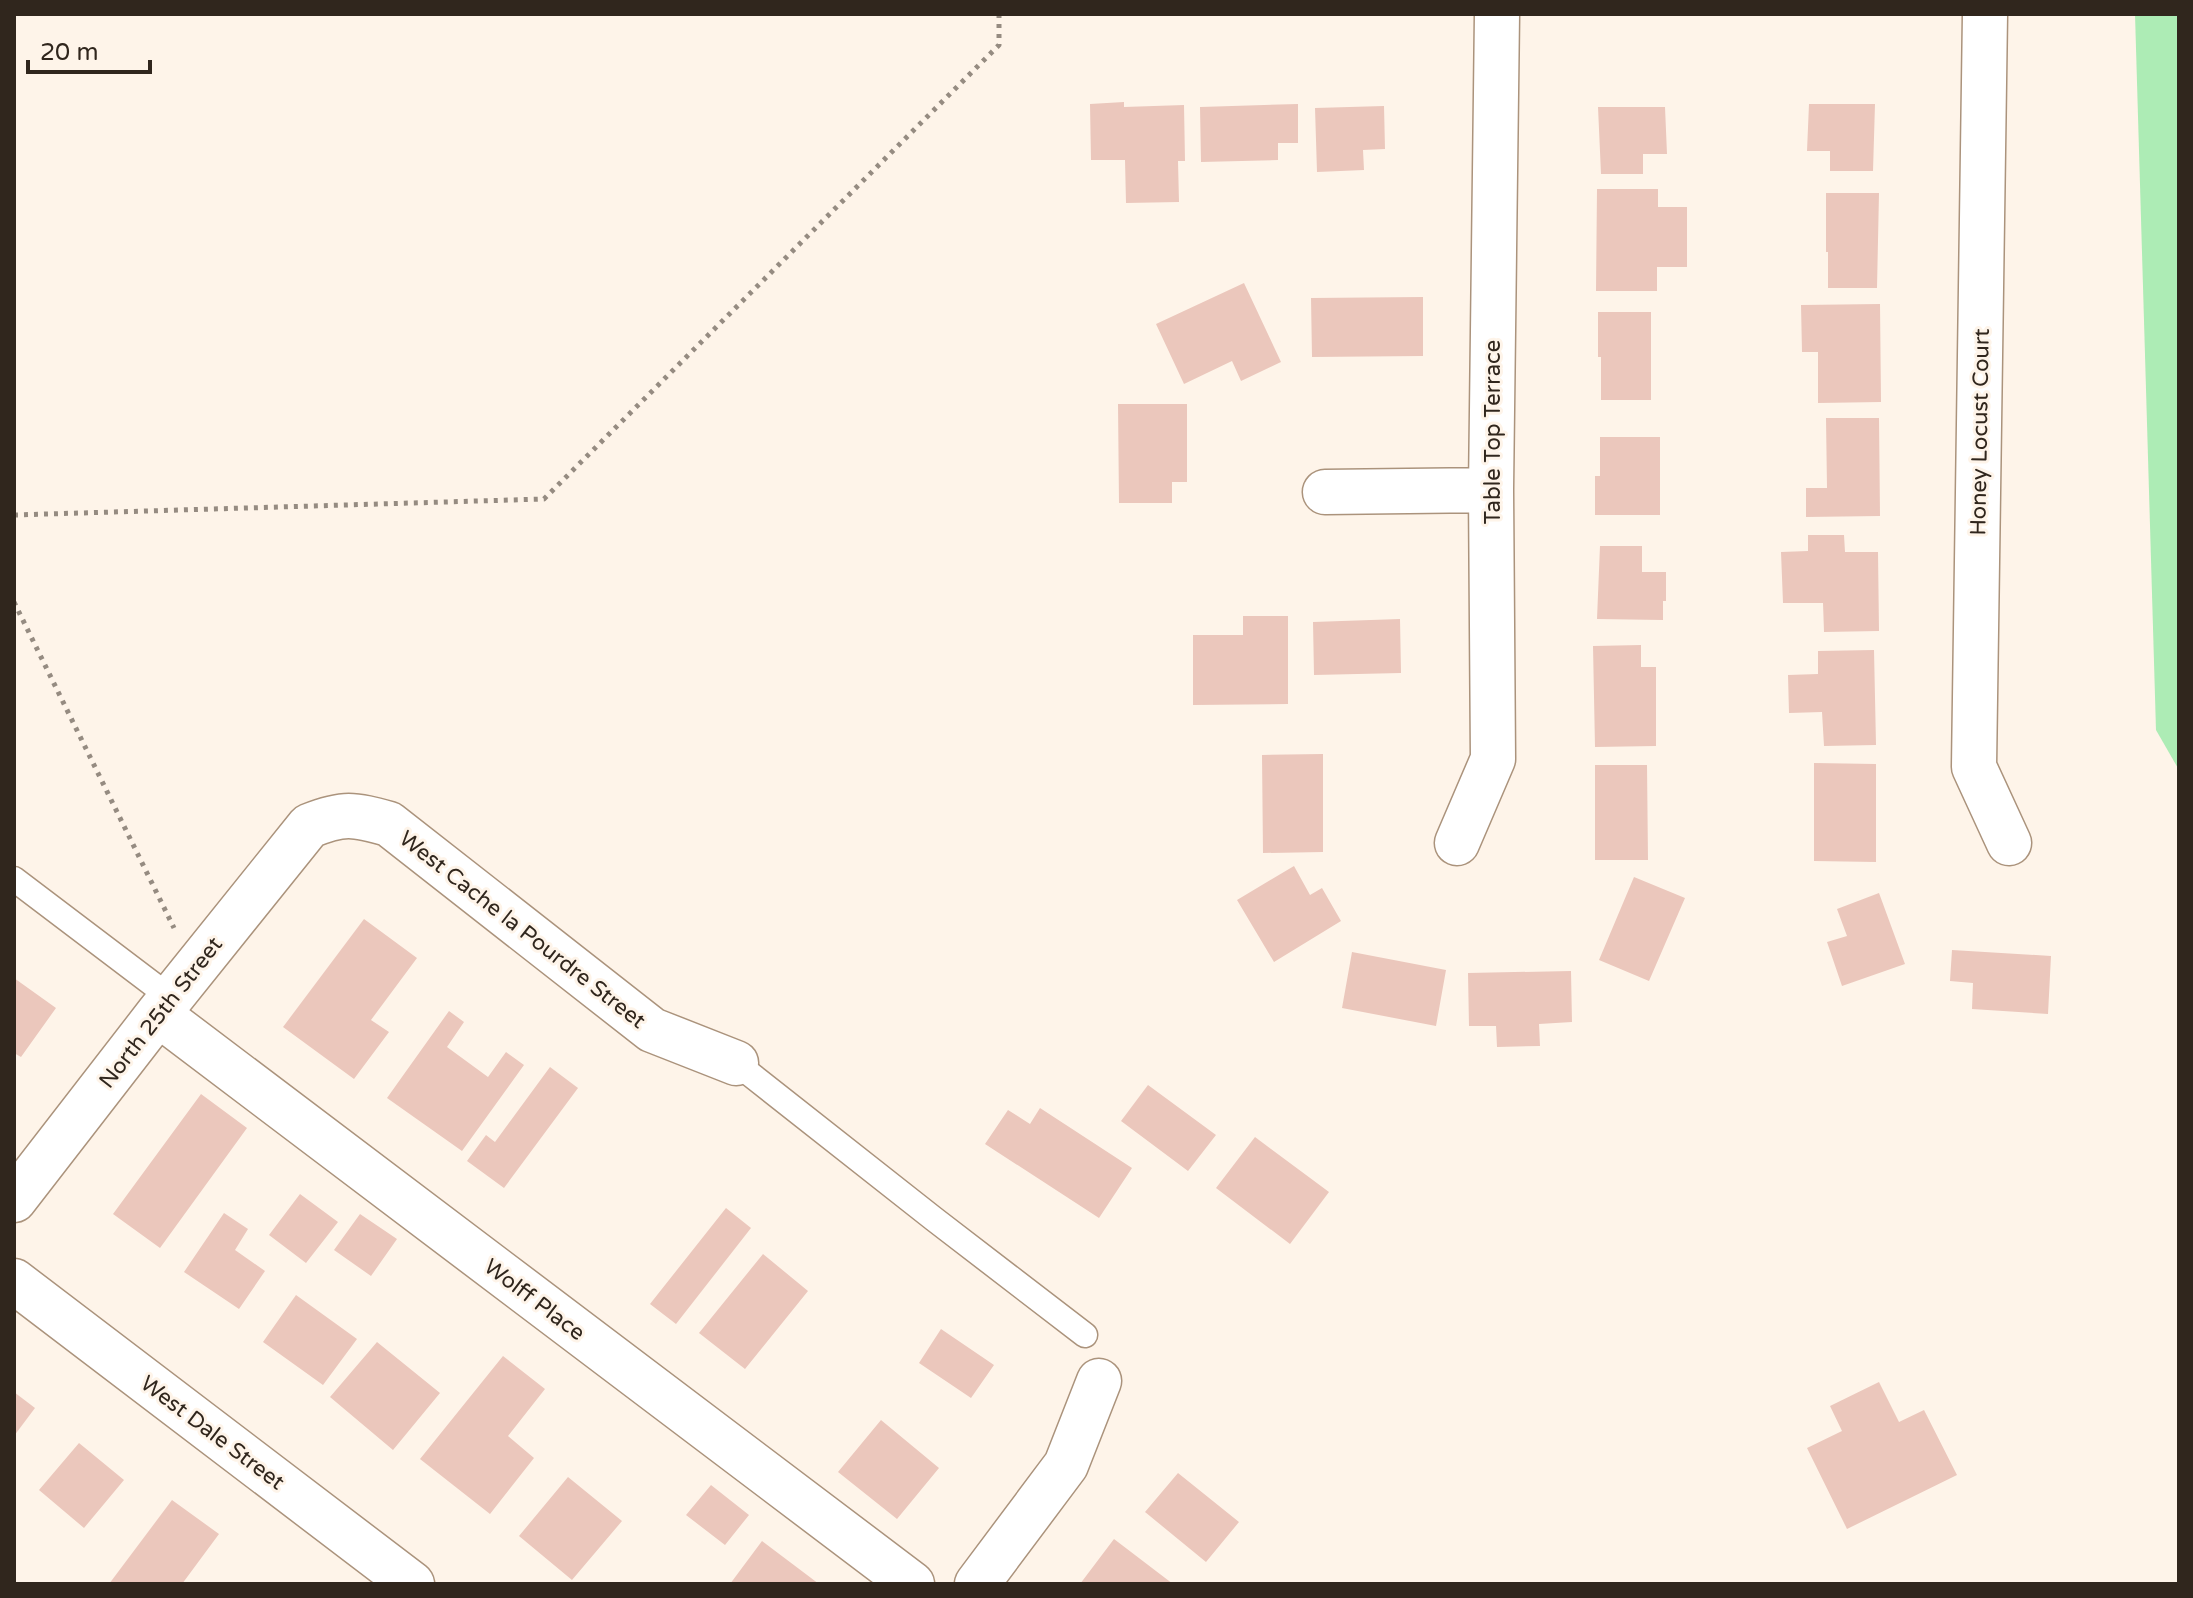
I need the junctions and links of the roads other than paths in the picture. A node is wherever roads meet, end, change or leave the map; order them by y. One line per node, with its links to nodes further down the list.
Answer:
1 (1497, 14): 3 (street, Table Top Terrace)
2 (1985, 14): 7 (street, Honey Locust Court)
3 (1491, 490): 4 (street); 6 (street, Table Top Terrace)
4 (1325, 492)
5 (309, 826): 9 (street, North 25th Street); 10 (street, West Cache la Pourdre Street)
6 (1457, 843)
7 (2009, 843)
8 (14, 879): 9 (lane)
9 (174, 994): 11 (street, North 25th Street); 16 (street, Wolff Place)
10 (736, 1063): 13 (lane)
11 (14, 1200)
12 (14, 1281): 15 (street, West Dale Street)
13 (1085, 1335)
14 (1099, 1381): 17 (street)
15 (412, 1584)
16 (912, 1584)
17 (977, 1584)

